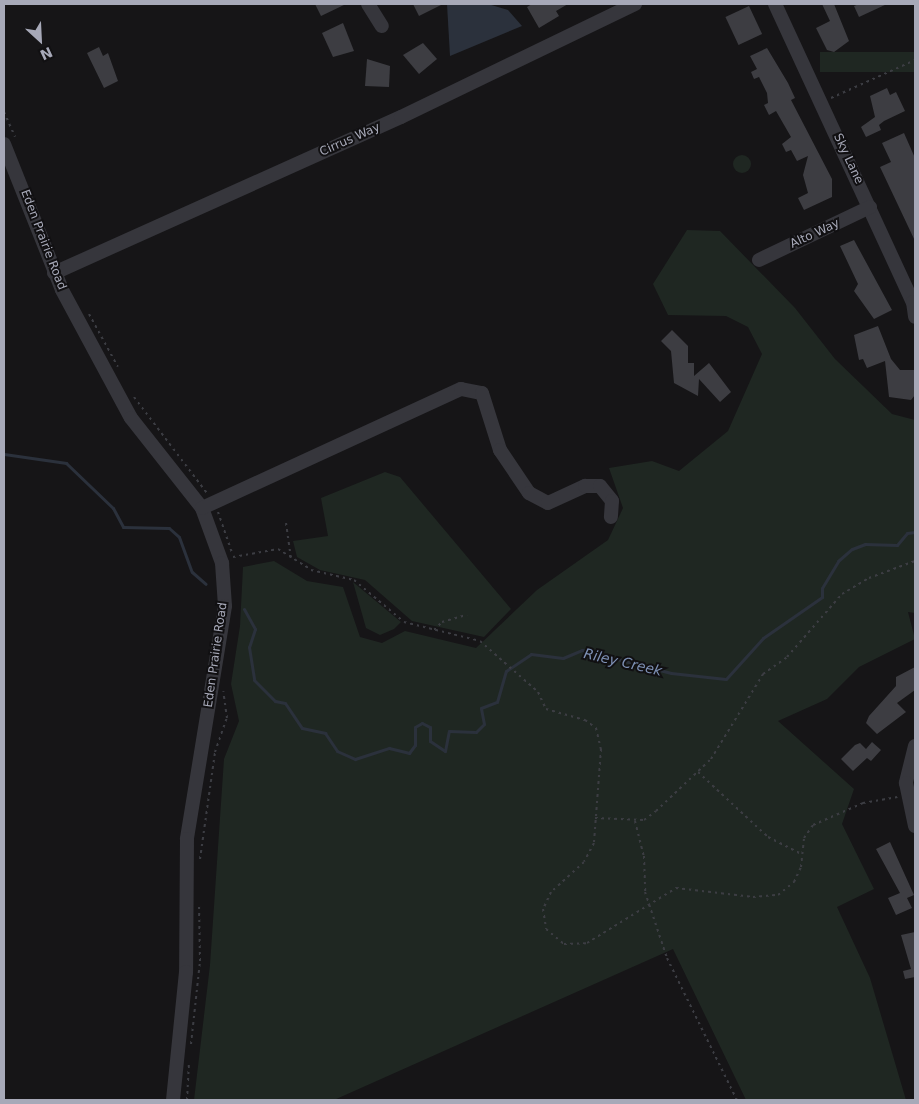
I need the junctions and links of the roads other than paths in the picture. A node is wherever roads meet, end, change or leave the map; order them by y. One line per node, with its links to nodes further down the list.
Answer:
1 (368, 4): 4 (street)
2 (635, 4): 8 (street, Cirrus Way)
3 (775, 4): 6 (street, Sky Lane)
4 (382, 26)
5 (10, 142): 8 (street, Eden Prairie Road)
6 (870, 207): 7 (street, Alto Way); 9 (street, Sky Lane)
7 (759, 260)
8 (54, 273): 10 (street, Eden Prairie Road)
9 (915, 317)
10 (208, 505): 11 (street); 14 (street, Eden Prairie Road)
11 (610, 518)
12 (915, 746): 13 (street)
13 (915, 826)
14 (173, 1100)

